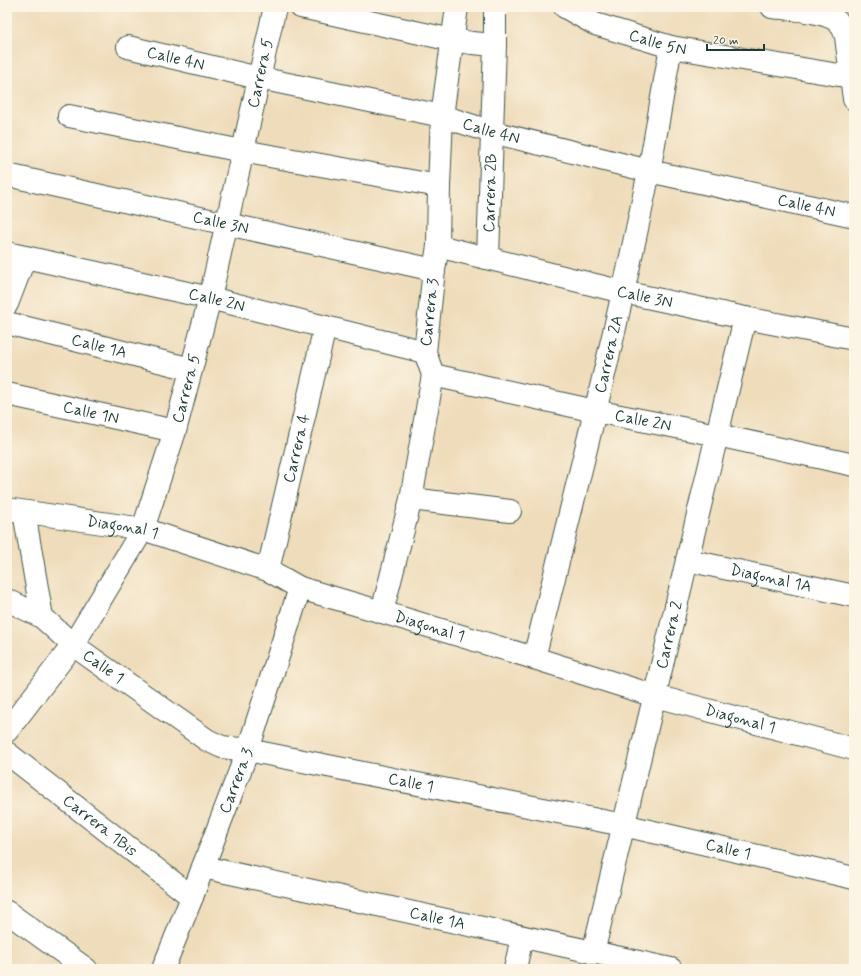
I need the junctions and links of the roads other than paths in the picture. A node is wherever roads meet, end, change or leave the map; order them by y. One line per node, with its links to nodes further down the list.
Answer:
1 (275, 7): 12 (street, Carrera 5)
2 (301, 7): 7 (street)
3 (457, 7): 7 (street, Carrera 3)
4 (495, 7): 8 (street, Carrera 2B)
5 (565, 7): 10 (street, Calle 5N)
6 (772, 7): 11 (street)
7 (452, 40): 8 (street); 15 (street, Carrera 3)
8 (496, 45): 16 (street, Carrera 2B)
9 (128, 47): 12 (street, Calle 4N)
10 (671, 48): 11 (street, Calle 5N); 18 (street, Carrera 2A)
11 (851, 77): 13 (street)
12 (259, 78): 15 (street, Calle 4N); 17 (street, Carrera 5)
13 (854, 99)
14 (69, 116): 17 (street)
15 (442, 116): 16 (street, Calle 4N); 20 (street, Carrera 3)
16 (492, 132): 18 (street, Calle 4N); 25 (street, Carrera 2B)
17 (242, 151): 20 (street); 22 (street, Carrera 5)
18 (649, 171): 21 (street, Calle 4N); 27 (street, Carrera 2A)
19 (7, 175): 22 (street, Calle 3N)
20 (439, 186): 23 (street, Carrera 3)
21 (854, 216)
22 (226, 223): 26 (street, Calle 3N); 28 (street, Carrera 5)
23 (438, 246): 25 (street, Calle 3N); 26 (street, Carrera 3)
24 (16, 255): 28 (street, Calle 2N); 29 (street)
25 (488, 258): 27 (street, Calle 3N)
26 (434, 270): 34 (street, Carrera 3)
27 (623, 292): 30 (street, Calle 3N); 38 (street, Carrera 2A)
28 (210, 298): 32 (street, Calle 2N); 35 (street, Carrera 5)
29 (7, 304)
30 (745, 318): 33 (street, Calle 3N); 40 (street, Carrera 2)
31 (7, 323): 35 (street, Calle 1A)
32 (325, 327): 34 (street, Calle 2N); 47 (street, Carrera 4)
33 (854, 339)
34 (425, 352): 36 (street, Carrera 3)
35 (191, 369): 39 (street, Carrera 5)
36 (433, 374): 38 (street, Calle 2N); 42 (street, Carrera 3)
37 (7, 394): 39 (street, Calle 1N)
38 (595, 411): 40 (street, Calle 2N); 54 (street, Carrera 2A)
39 (175, 431): 45 (street, Carrera 5)
40 (717, 436): 41 (street, Calle 2N); 46 (street, Carrera 2)
41 (854, 465)
42 (411, 499): 44 (street); 51 (street, Carrera 3)
43 (16, 510): 45 (street, Diagonal 1); 52 (street)
44 (510, 511)
45 (143, 529): 47 (street, Diagonal 1); 53 (street, Carrera 5)
46 (687, 560): 49 (street, Diagonal 1A); 55 (street, Carrera 2)
47 (268, 570): 48 (street, Diagonal 1)
48 (300, 588): 51 (street, Diagonal 1); 58 (street, Carrera 3)
49 (854, 596)
50 (7, 600): 52 (street, Calle 1)
51 (382, 612): 54 (street, Diagonal 1)
52 (42, 617): 53 (street, Calle 1)
53 (73, 645): 56 (street, Carrera 5); 58 (street, Calle 1)
54 (534, 658): 55 (street, Diagonal 1)
55 (655, 696): 57 (street, Diagonal 1); 60 (street, Carrera 2)
56 (7, 731)
57 (854, 749)
58 (248, 750): 60 (street, Calle 1); 61 (street, Carrera 3)
59 (7, 753): 63 (street, Carrera 1Bis)
60 (623, 825): 62 (street, Calle 1); 66 (street, Carrera 2)
61 (203, 867): 63 (street, Carrera 3); 65 (street, Calle 1A)
62 (854, 878)
63 (192, 897): 69 (street, Carrera 3)
64 (7, 912): 68 (street)
65 (522, 937): 66 (street, Calle 1A); 70 (street)
66 (593, 953): 67 (street, Calle 1A)
67 (648, 967): 71 (street, Calle 1A)
68 (86, 969)
69 (163, 969)
70 (515, 969)
71 (671, 969)

